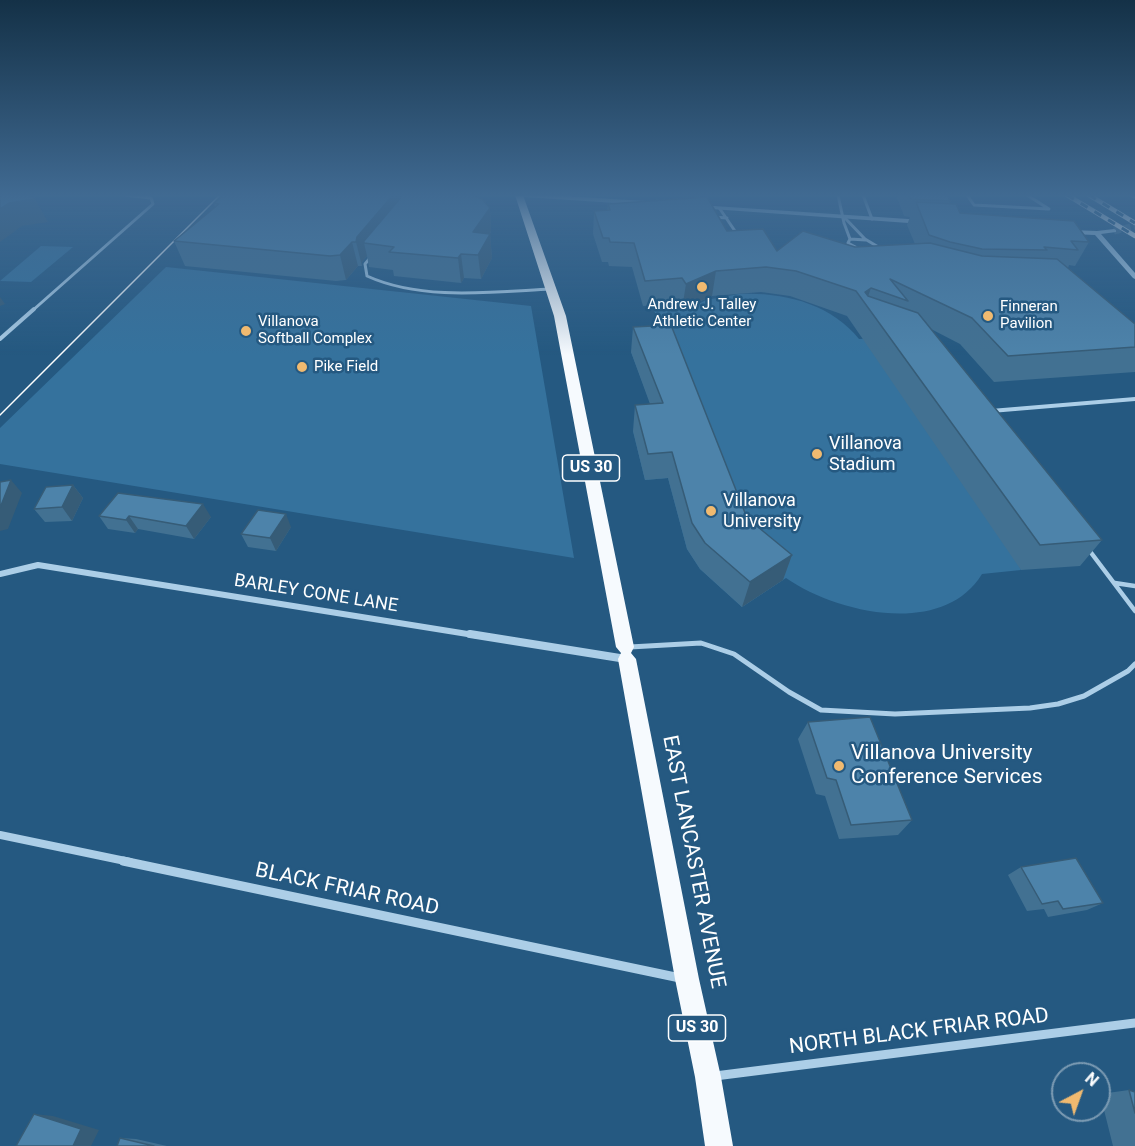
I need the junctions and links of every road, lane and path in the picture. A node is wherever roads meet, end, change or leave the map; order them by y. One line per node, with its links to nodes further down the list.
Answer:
1 (103, 248): 13 (lane)
2 (537, 248): 12 (highway, EAST LANCASTER AVENUE / US 30)
3 (858, 248): 6 (lane)
4 (880, 248): 8 (lane)
5 (1110, 248): 11 (street)
6 (864, 251)
7 (883, 252): 9 (lane)
8 (889, 252)
9 (876, 253)
10 (372, 255): 12 (lane)
11 (1135, 276)
12 (551, 289): 21 (highway, EAST LANCASTER AVENUE / US 30)
13 (0, 339)
14 (1135, 399): 15 (lane)
15 (988, 411)
16 (1084, 543): 18 (lane)
17 (1, 573): 21 (street, BARLEY CONE LANE)
18 (1114, 583): 19 (lane); 20 (lane)
19 (1135, 586)
20 (1135, 611)
21 (626, 653): 22 (lane); 24 (highway, EAST LANCASTER AVENUE / US 30)
22 (1135, 664)
23 (0, 836): 24 (street, BLACK FRIAR ROAD)
24 (687, 979): 26 (highway, EAST LANCASTER AVENUE / US 30)
25 (1135, 1023): 26 (street, NORTH BLACK FRIAR ROAD)
26 (708, 1077): 27 (highway, EAST LANCASTER AVENUE / US 30)
27 (719, 1146)

